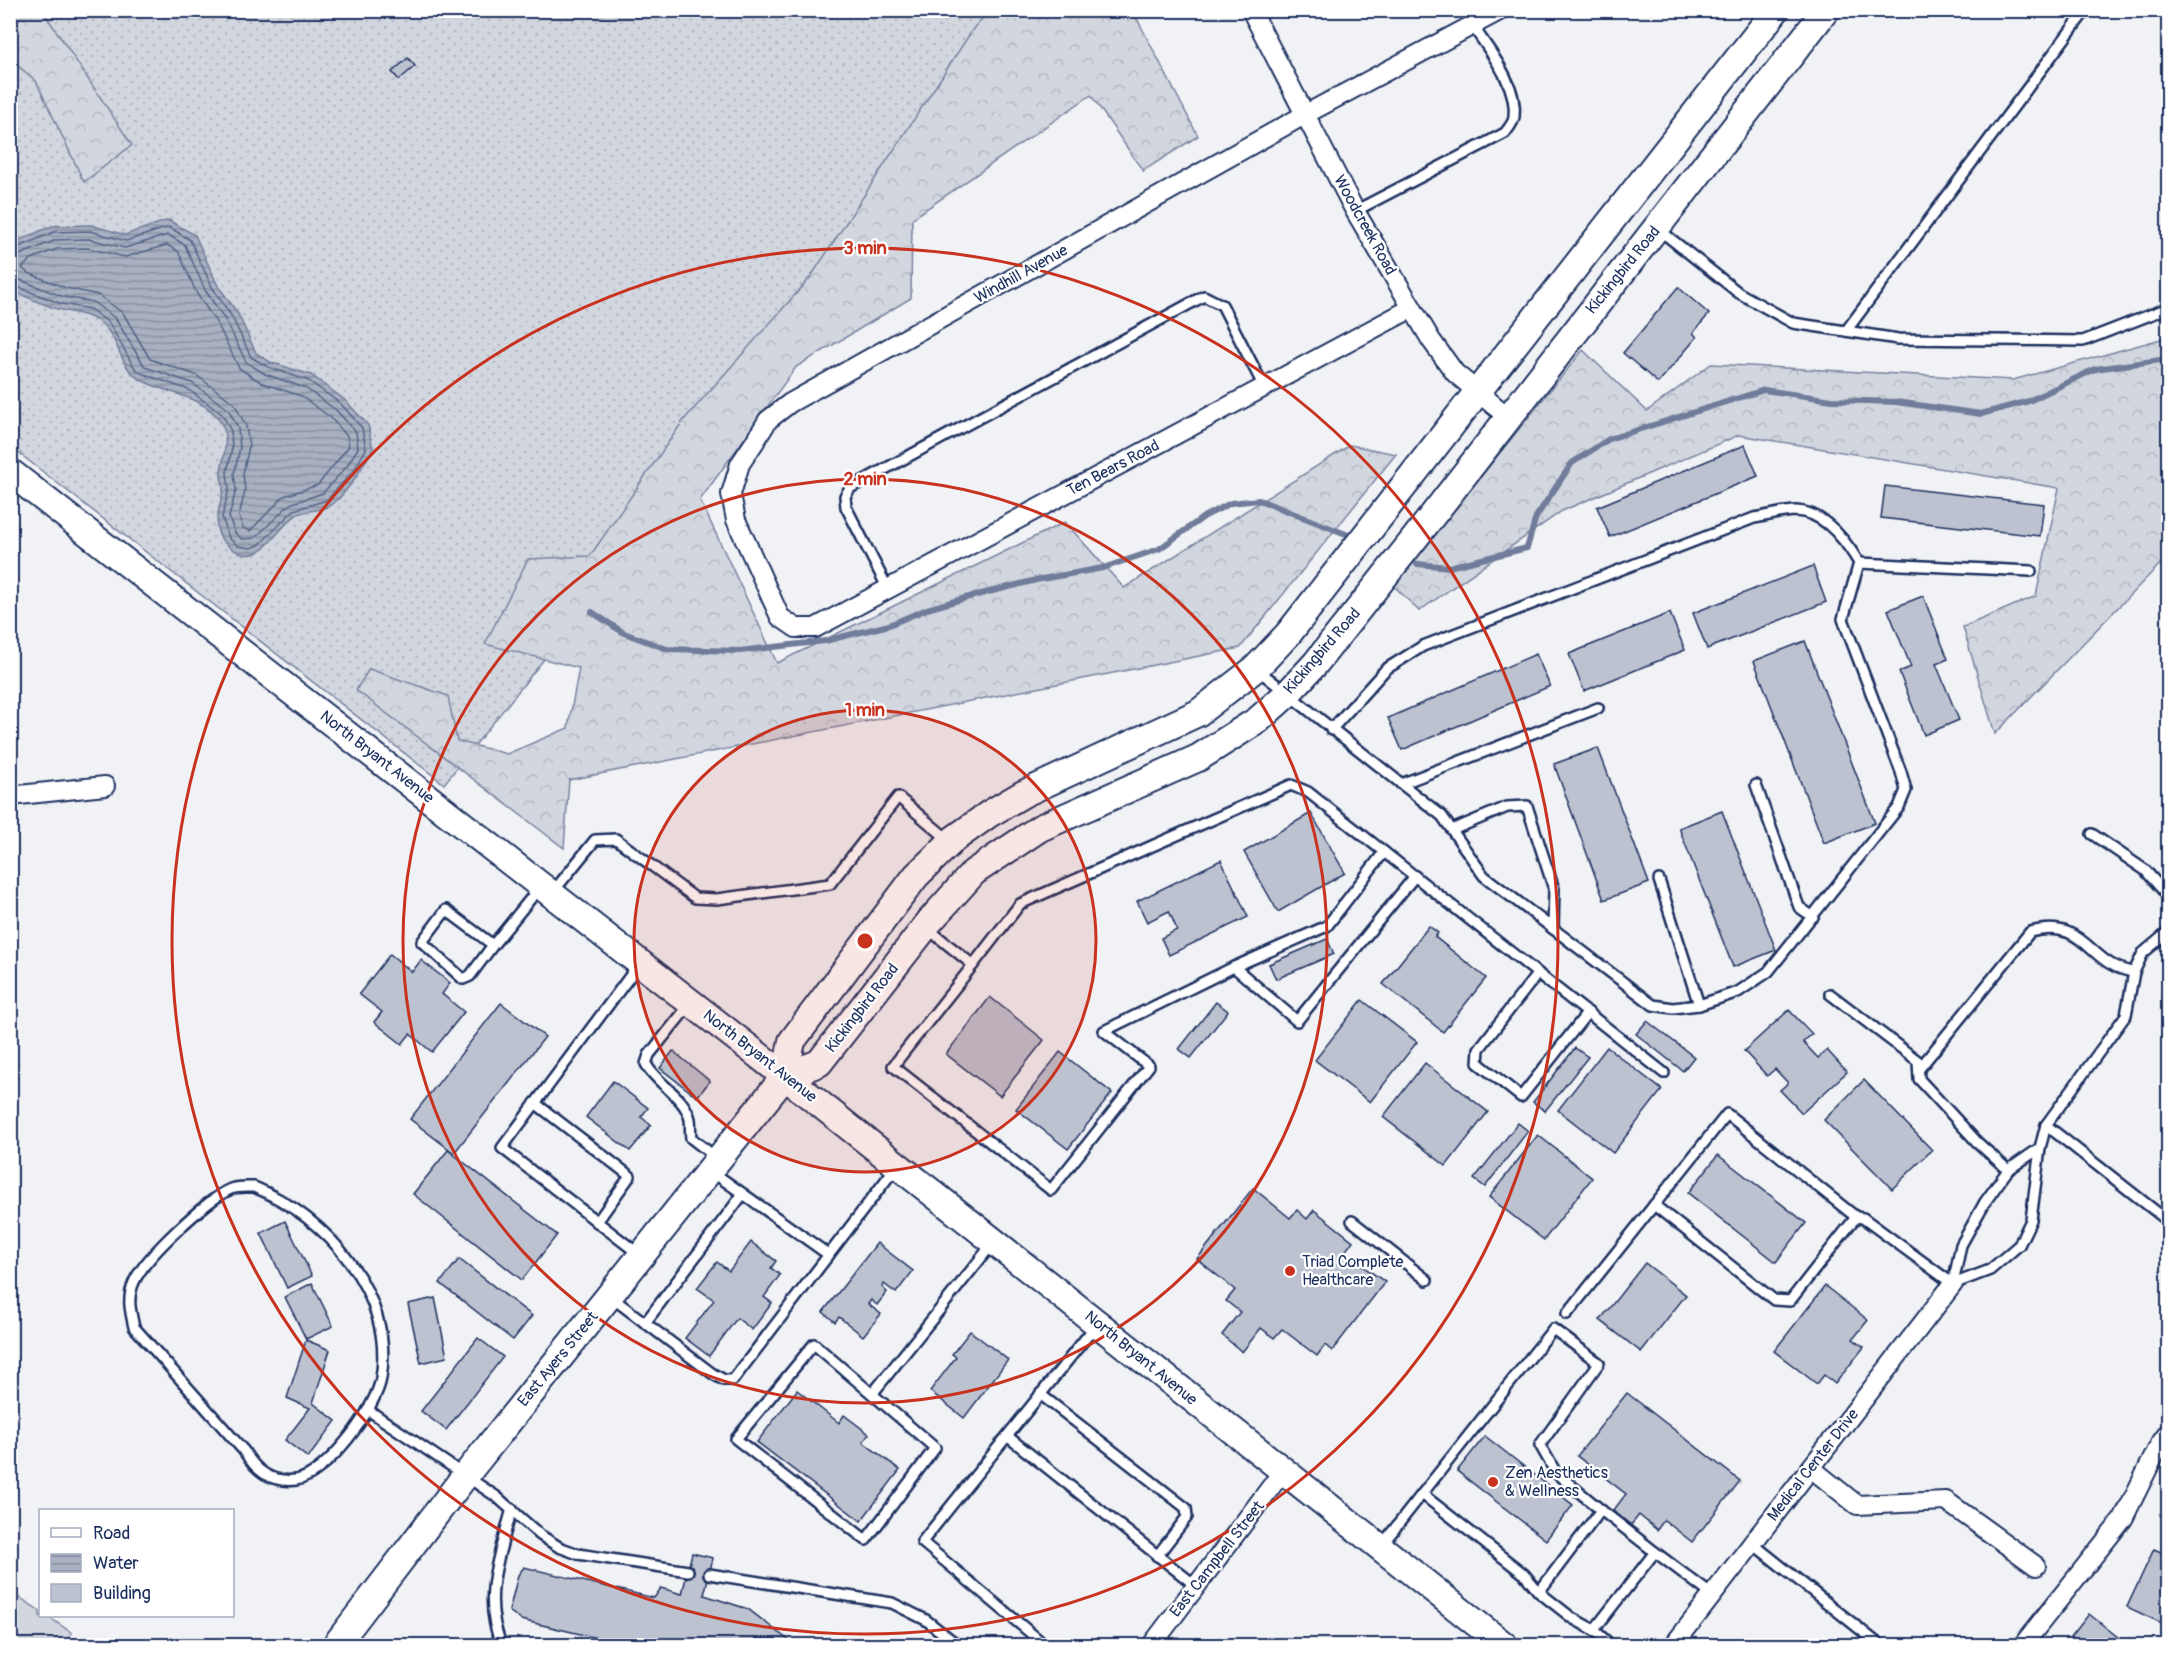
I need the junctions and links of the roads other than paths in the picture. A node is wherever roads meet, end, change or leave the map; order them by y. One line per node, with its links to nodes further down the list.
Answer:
1 (1501, 10): 6 (street, Windhill Avenue)
2 (1776, 10): 8 (street)
3 (1826, 10): 9 (street, Kickingbird Road)
4 (2086, 10): 16 (lane)
5 (1258, 13): 7 (street, Woodcreek Road)
6 (1473, 26): 7 (street, Windhill Avenue); 10 (lane)
7 (1306, 114): 10 (street, Woodcreek Road); 24 (street, Windhill Avenue)
8 (1679, 135): 9 (street); 12 (street)
9 (1710, 158): 11 (street, Kickingbird Road)
10 (1355, 211): 14 (street, Woodcreek Road)
11 (1657, 228): 13 (street, Kickingbird Road); 16 (lane)
12 (1592, 247): 13 (street); 18 (street)
13 (1622, 269): 19 (street, Kickingbird Road)
14 (1412, 308): 17 (street, Ten Bears Road); 18 (street, Woodcreek Road)
15 (2169, 308): 16 (lane)
16 (1846, 331)
17 (1264, 387): 23 (street, Ten Bears Road); 23 (lane)
18 (1478, 393): 19 (street, Woodcreek Road); 25 (street)
19 (1508, 417): 26 (street, Kickingbird Road)
20 (10, 472): 39 (street, North Bryant Avenue)
21 (1859, 562): 22 (lane); 28 (lane); 41 (lane)
22 (2031, 571)
23 (888, 589): 24 (street, Ten Bears Road)
24 (815, 628)
25 (1257, 668): 26 (lane); 35 (street)
26 (1287, 694): 28 (lane); 42 (street, Kickingbird Road)
27 (1598, 708): 29 (lane)
28 (1331, 730): 29 (lane)
29 (1401, 784): 33 (lane)
30 (1756, 785): 41 (lane)
31 (105, 786): 32 (street)
32 (10, 796)
33 (1452, 830): 43 (lane); 43 (lane)
34 (2092, 834): 40 (lane)
35 (951, 842): 39 (lane); 57 (street)
36 (1384, 852): 37 (lane); 47 (lane); 48 (lane)
37 (1415, 876): 48 (lane); 50 (lane)
38 (1659, 880): 53 (lane)
39 (547, 889): 45 (lane); 46 (street, North Bryant Avenue)
40 (2169, 896)
41 (1813, 917): 53 (lane)
42 (926, 926): 47 (lane); 57 (street, Kickingbird Road)
43 (1553, 929): 53 (lane)
44 (2169, 932): 49 (lane)
45 (493, 945): 45 (lane)
46 (640, 963): 52 (street, North Bryant Avenue); 58 (lane)
47 (973, 965): 48 (lane)
48 (1234, 967)
49 (2134, 972): 55 (lane); 59 (lane)
50 (1538, 973): 54 (lane); 54 (lane)
51 (1830, 994): 55 (lane)
52 (692, 1002): 57 (street, North Bryant Avenue); 61 (lane)
53 (1700, 1005)
54 (1588, 1012): 56 (lane)
55 (1918, 1069): 63 (lane)
56 (1664, 1073)
57 (785, 1076): 61 (street, East Ayers Street); 62 (street, North Bryant Avenue)
58 (536, 1103): 69 (lane); 69 (lane)
59 (2046, 1125): 60 (lane); 68 (lane)
60 (2040, 1148): 63 (lane); 74 (lane)
61 (714, 1165): 64 (lane); 72 (street, East Ayers Street)
62 (898, 1165): 70 (street, North Bryant Avenue); 71 (lane)
63 (2008, 1170): 74 (lane)
64 (743, 1194): 71 (lane); 77 (lane)
65 (1654, 1205): 66 (lane); 66 (lane); 76 (lane)
66 (1856, 1217): 74 (lane)
67 (1352, 1221): 73 (lane)
68 (2169, 1221)
69 (597, 1222): 72 (lane)
70 (994, 1241): 78 (street, North Bryant Avenue); 79 (lane)
71 (829, 1255): 77 (lane)
72 (641, 1256): 75 (street, East Ayers Street)
73 (1427, 1280)
74 (1953, 1284): 84 (street, Medical Center Drive)
75 (609, 1295): 77 (lane); 86 (street, East Ayers Street)
76 (1567, 1314)
77 (645, 1323)
78 (1098, 1324): 80 (lane); 85 (street, North Bryant Avenue)
79 (873, 1393): 79 (lane)
80 (1040, 1394): 83 (lane); 93 (lane)
81 (368, 1410): 81 (lane); 86 (lane)
82 (2169, 1433): 110 (street)
83 (1007, 1436): 93 (lane); 104 (lane)
84 (1810, 1468): 90 (street, Medical Center Drive); 94 (street)
85 (1282, 1471): 91 (street, North Bryant Avenue); 97 (street, East Campbell Street)
86 (465, 1476): 88 (lane); 101 (street, East Ayers Street)
87 (1422, 1494): 89 (lane); 91 (lane); 98 (lane)
88 (512, 1509): 95 (lane); 102 (lane)
89 (1601, 1510): 92 (lane); 98 (lane)
90 (1752, 1543): 99 (street, Medical Center Drive); 109 (lane)
91 (1380, 1548): 106 (street, North Bryant Avenue)
92 (1655, 1552): 99 (lane); 100 (lane)
93 (1157, 1556): 97 (lane)
94 (2036, 1566)
95 (688, 1571)
96 (709, 1574): 103 (lane)
97 (1196, 1586): 105 (street, East Campbell Street)
98 (1539, 1592): 100 (lane)
99 (1712, 1595): 108 (street, Medical Center Drive)
100 (1594, 1630): 107 (lane)
101 (335, 1646)
102 (502, 1646)
103 (959, 1646)
104 (1046, 1646)
105 (1151, 1646)
106 (1505, 1646)
107 (1612, 1646)
108 (1673, 1646)
109 (1881, 1646)
110 (2022, 1646)

